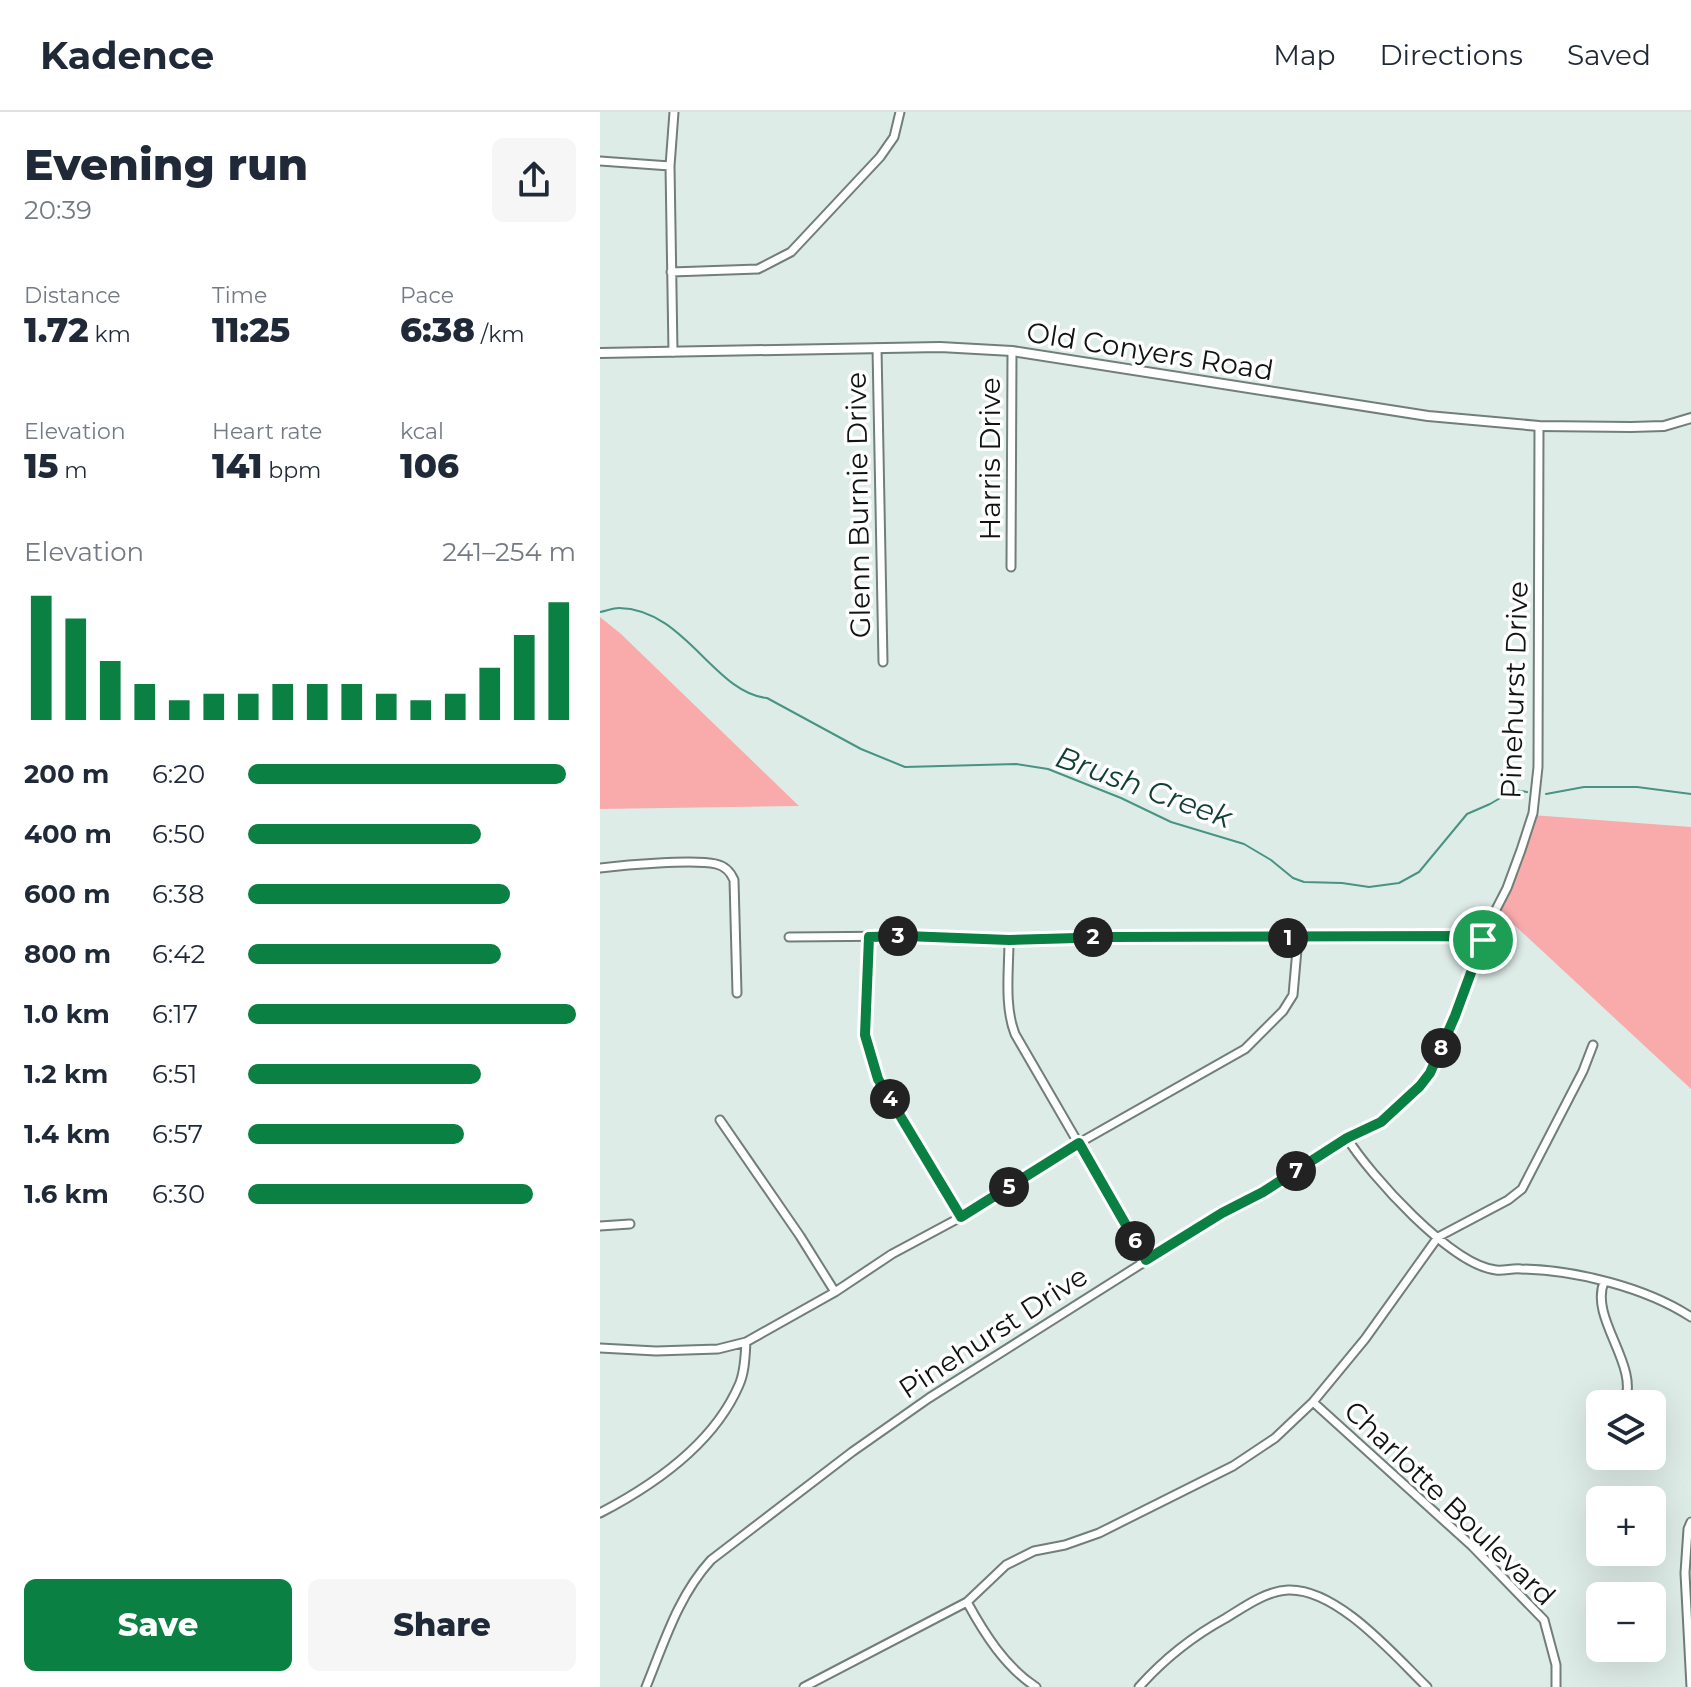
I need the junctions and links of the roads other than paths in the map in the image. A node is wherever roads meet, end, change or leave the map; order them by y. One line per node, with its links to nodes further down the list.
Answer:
1 (674, 112): 4 (street)
2 (900, 112): 5 (street)
3 (600, 161): 4 (street)
4 (670, 166): 5 (street)
5 (671, 272): 8 (street)
6 (877, 348): 7 (street, Old Conyers Road); 8 (street, Old Conyers Road); 13 (street, Glenn Burnie Drive)
7 (1012, 351): 11 (street, Old Conyers Road); 12 (street, Harris Drive)
8 (673, 352): 9 (street, Old Conyers Road)
9 (600, 353)
10 (1691, 418): 11 (street, Old Conyers Road)
11 (1539, 426): 19 (street, Pinehurst Drive)
12 (1011, 567)
13 (883, 662)
14 (600, 868): 20 (street)
15 (789, 937): 16 (street)
16 (869, 937): 18 (street); 25 (street)
17 (1298, 938): 18 (street); 19 (street); 24 (street)
18 (1009, 940): 24 (street)
19 (1483, 940): 23 (street, Pinehurst Drive)
20 (737, 993)
21 (1593, 1045): 28 (street)
22 (720, 1120): 31 (street)
23 (1347, 1138): 28 (street); 29 (street, Pinehurst Drive)
24 (1079, 1143): 25 (street); 29 (street)
25 (961, 1217): 31 (street)
26 (630, 1224): 27 (street)
27 (600, 1226)
28 (1438, 1237): 30 (street); 36 (street)
29 (1146, 1260): 42 (street, Pinehurst Drive)
30 (1604, 1282): 32 (street); 35 (street)
31 (835, 1292): 33 (street)
32 (1691, 1317)
33 (746, 1342): 34 (street); 37 (street)
34 (600, 1348)
35 (1626, 1390)
36 (1313, 1402): 40 (street); 47 (street, Charlotte Boulevard)
37 (600, 1513)
38 (1691, 1522): 39 (street)
39 (1689, 1548): 48 (street)
40 (967, 1602): 41 (street); 44 (street)
41 (818, 1684): 43 (street)
42 (646, 1687)
43 (804, 1687)
44 (1036, 1687)
45 (1139, 1687): 46 (street)
46 (1427, 1687)
47 (1556, 1687)
48 (1691, 1687)

